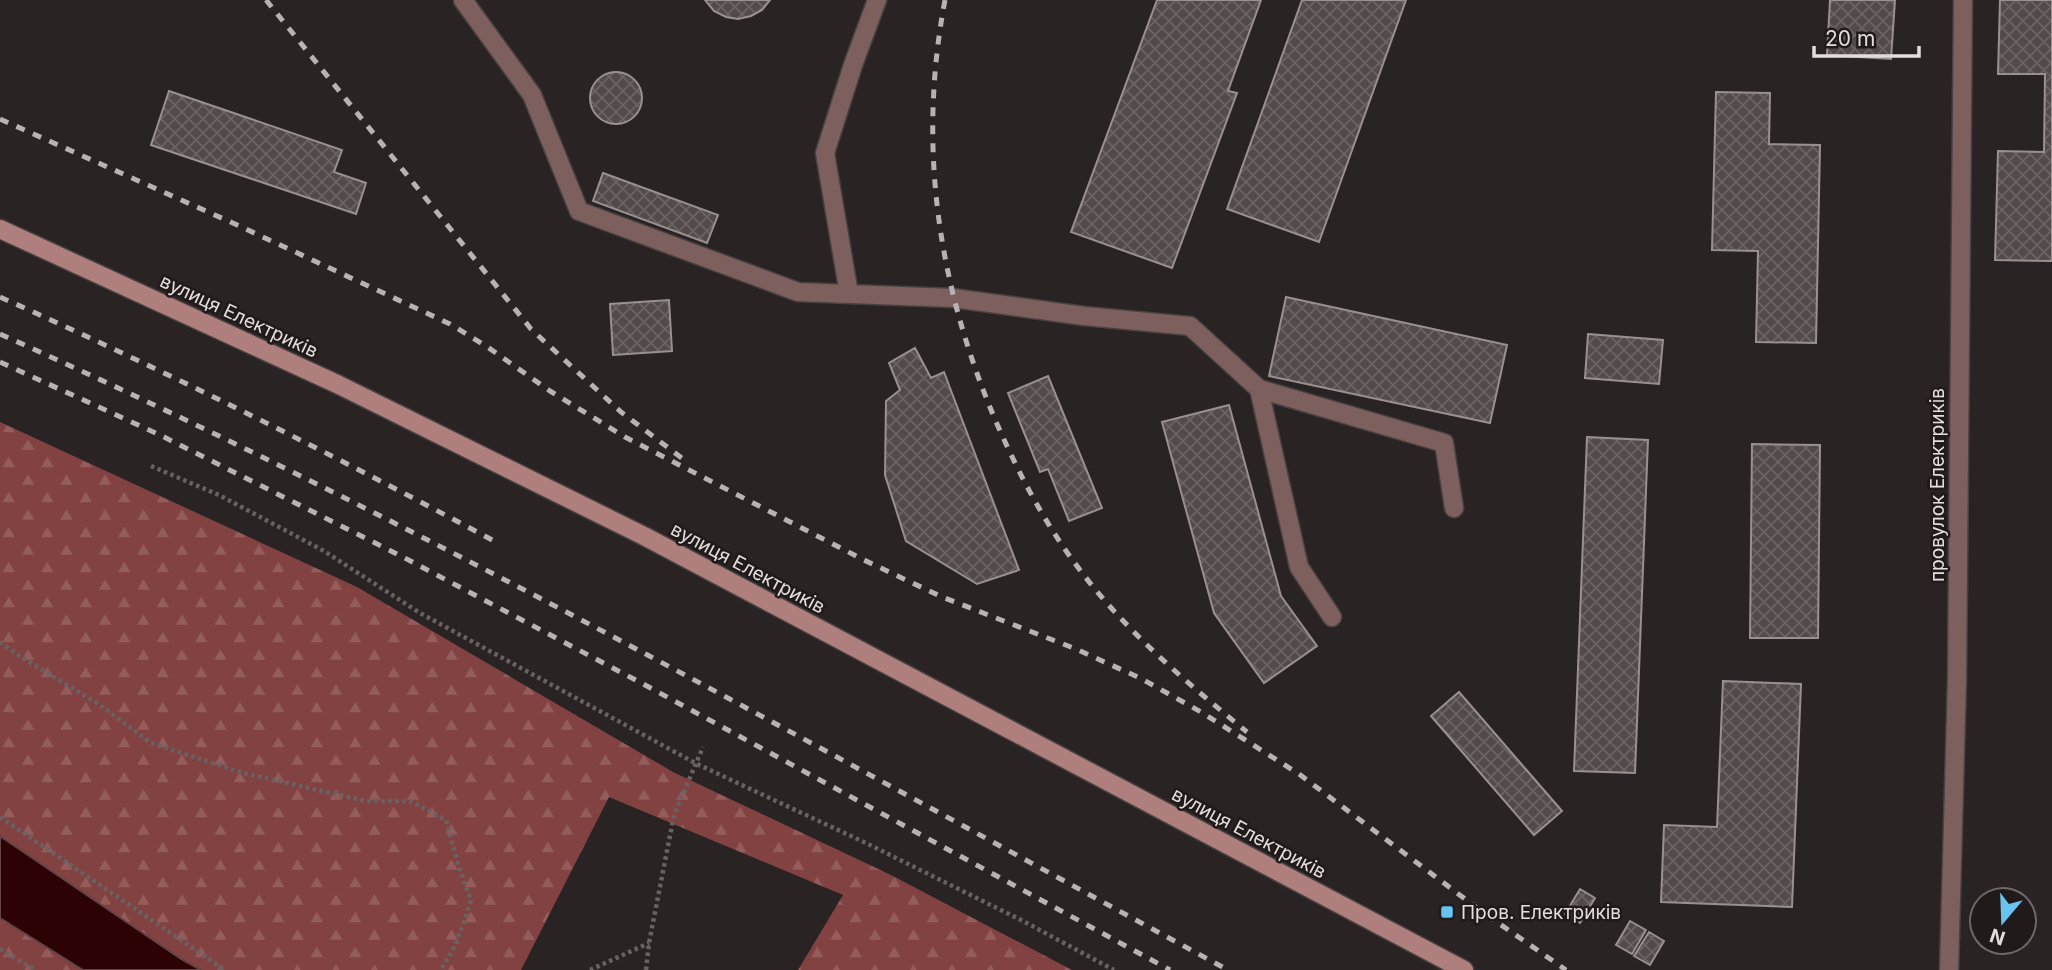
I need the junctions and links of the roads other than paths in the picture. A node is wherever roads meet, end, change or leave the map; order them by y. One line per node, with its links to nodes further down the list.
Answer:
1 (463, 0): 5 (street)
2 (877, 0): 5 (street)
3 (1963, 0): 10 (street, провулок Електриків)
4 (0, 229): 9 (street, вулиця Електриків)
5 (849, 294): 6 (street)
6 (1259, 389): 7 (street); 8 (street)
7 (1454, 508)
8 (1332, 617)
9 (1464, 970)
10 (1949, 970)

